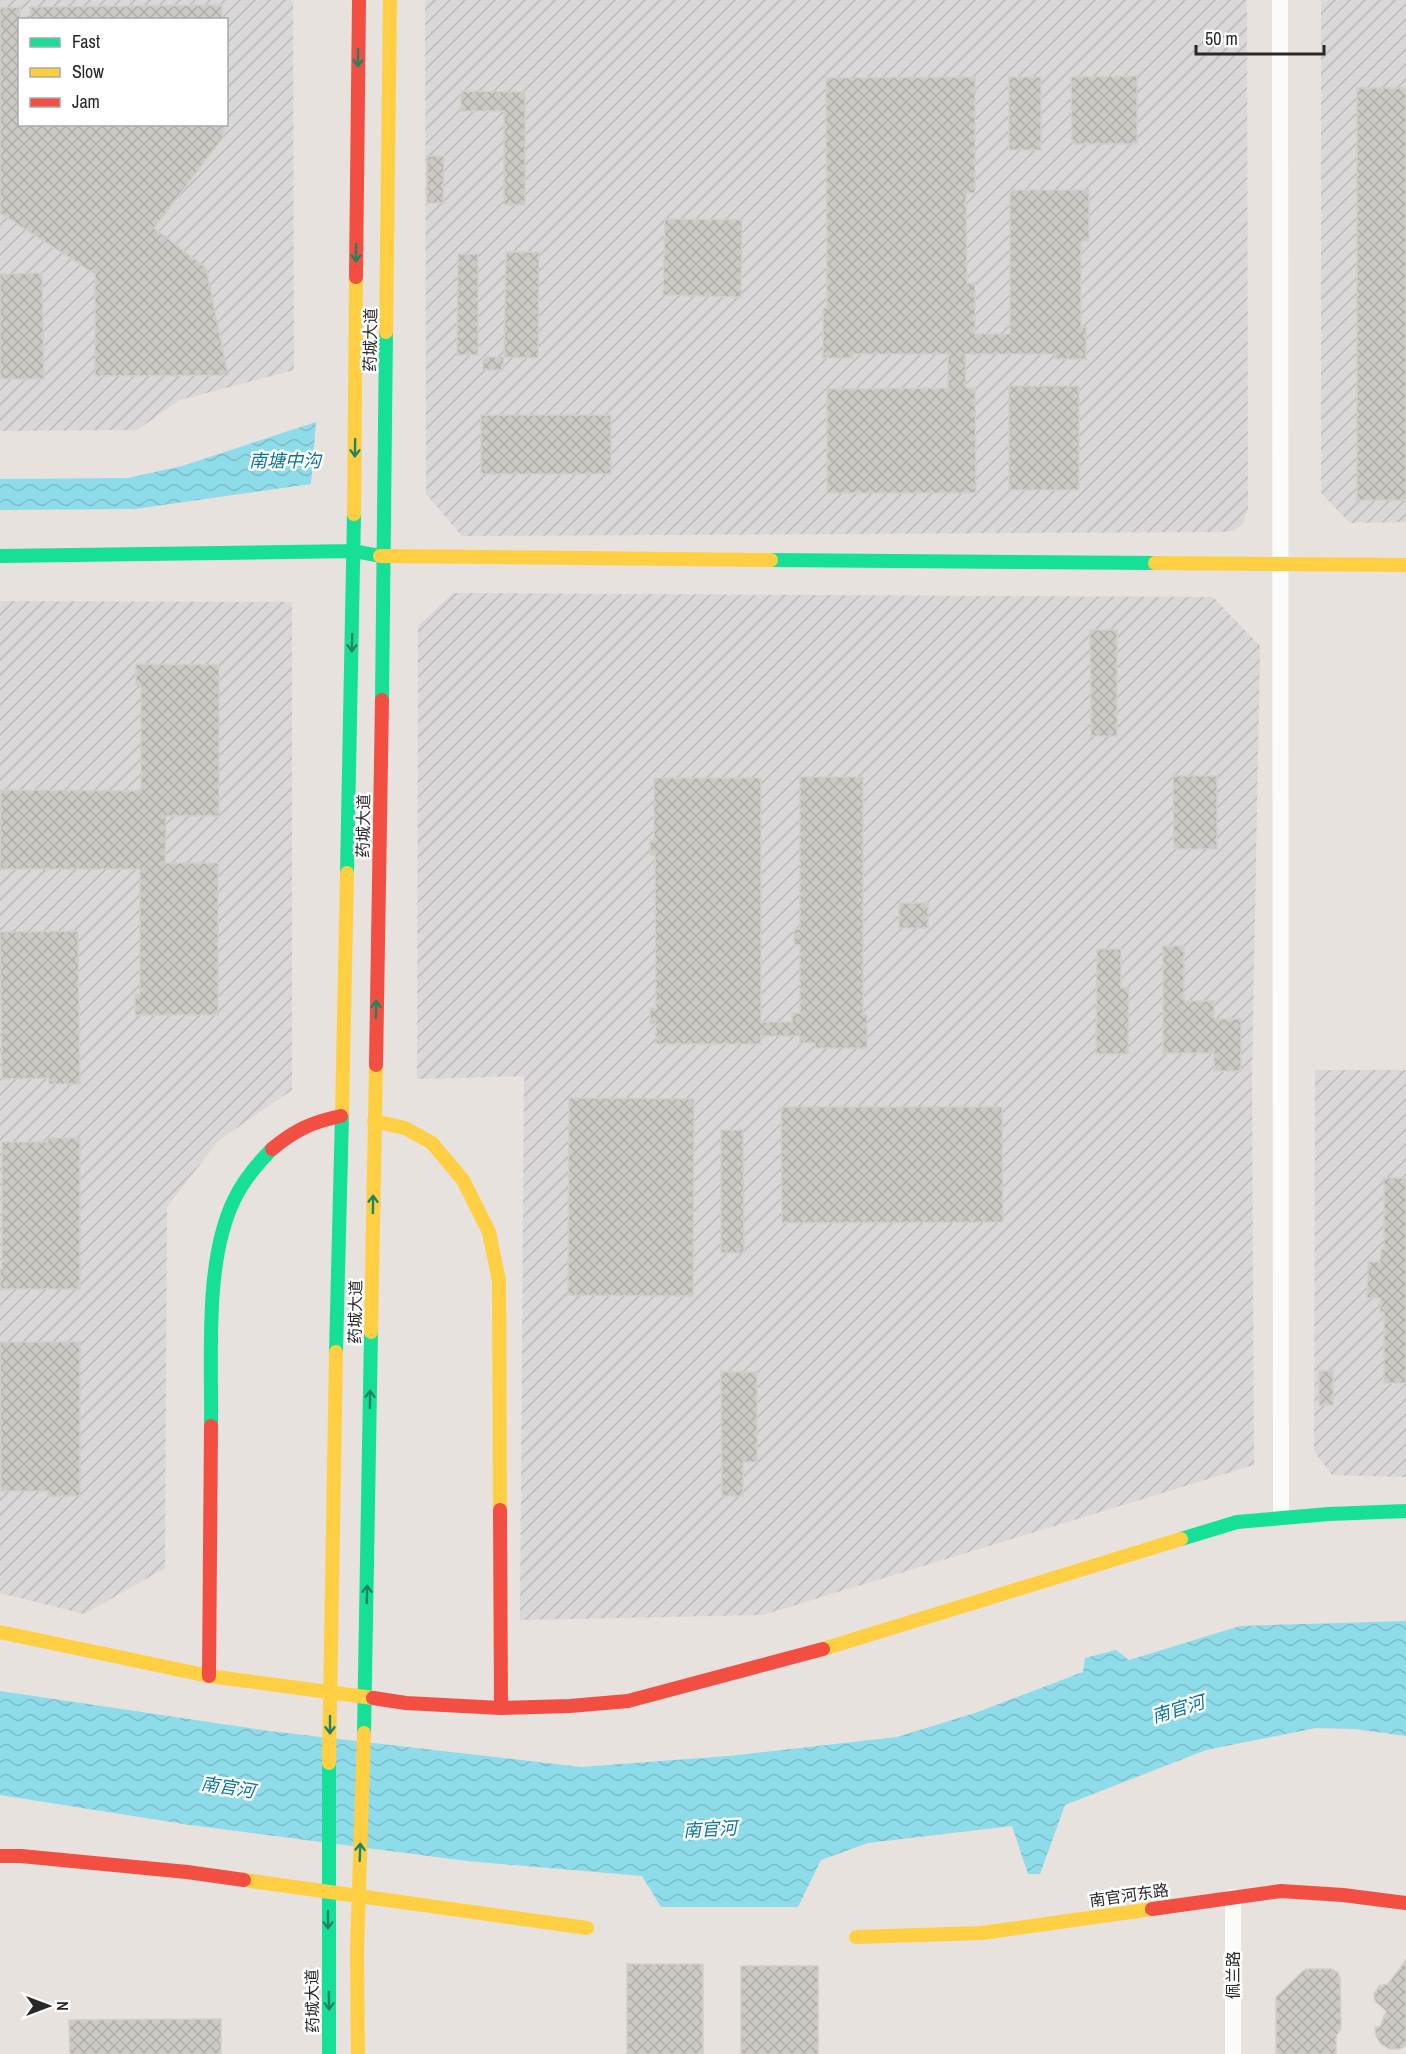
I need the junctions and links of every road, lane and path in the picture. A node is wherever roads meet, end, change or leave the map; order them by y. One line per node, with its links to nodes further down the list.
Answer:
1 (359, 0): 4 (main road, 药城大道, one-way to 4)
2 (390, 0): 6 (main road, 药城大道)
3 (1280, 0): 7 (street)
4 (354, 551): 5 (main road); 6 (main road); 9 (main road, 药城大道, one-way to 9)
5 (0, 556)
6 (384, 557): 7 (main road); 10 (main road, 药城大道, one-way to 6)
7 (1281, 565): 8 (main road); 12 (street)
8 (1406, 565)
9 (342, 1116): 14 (main road); 21 (main road, 药城大道, one-way to 21)
10 (374, 1121): 15 (main road); 22 (main road, 药城大道, one-way to 10)
11 (1406, 1511): 12 (main road)
12 (1281, 1518): 15 (main road)
13 (0, 1632): 14 (main road)
14 (209, 1676): 15 (main road)
15 (501, 1708)
16 (0, 1856): 19 (main road)
17 (1233, 1897): 18 (main road, 南官河东路); 20 (main road, 南官河东路); 23 (street, 佩兰路)
18 (1406, 1903)
19 (587, 1928)
20 (856, 1937)
21 (329, 2054)
22 (358, 2054)
23 (1233, 2054)

